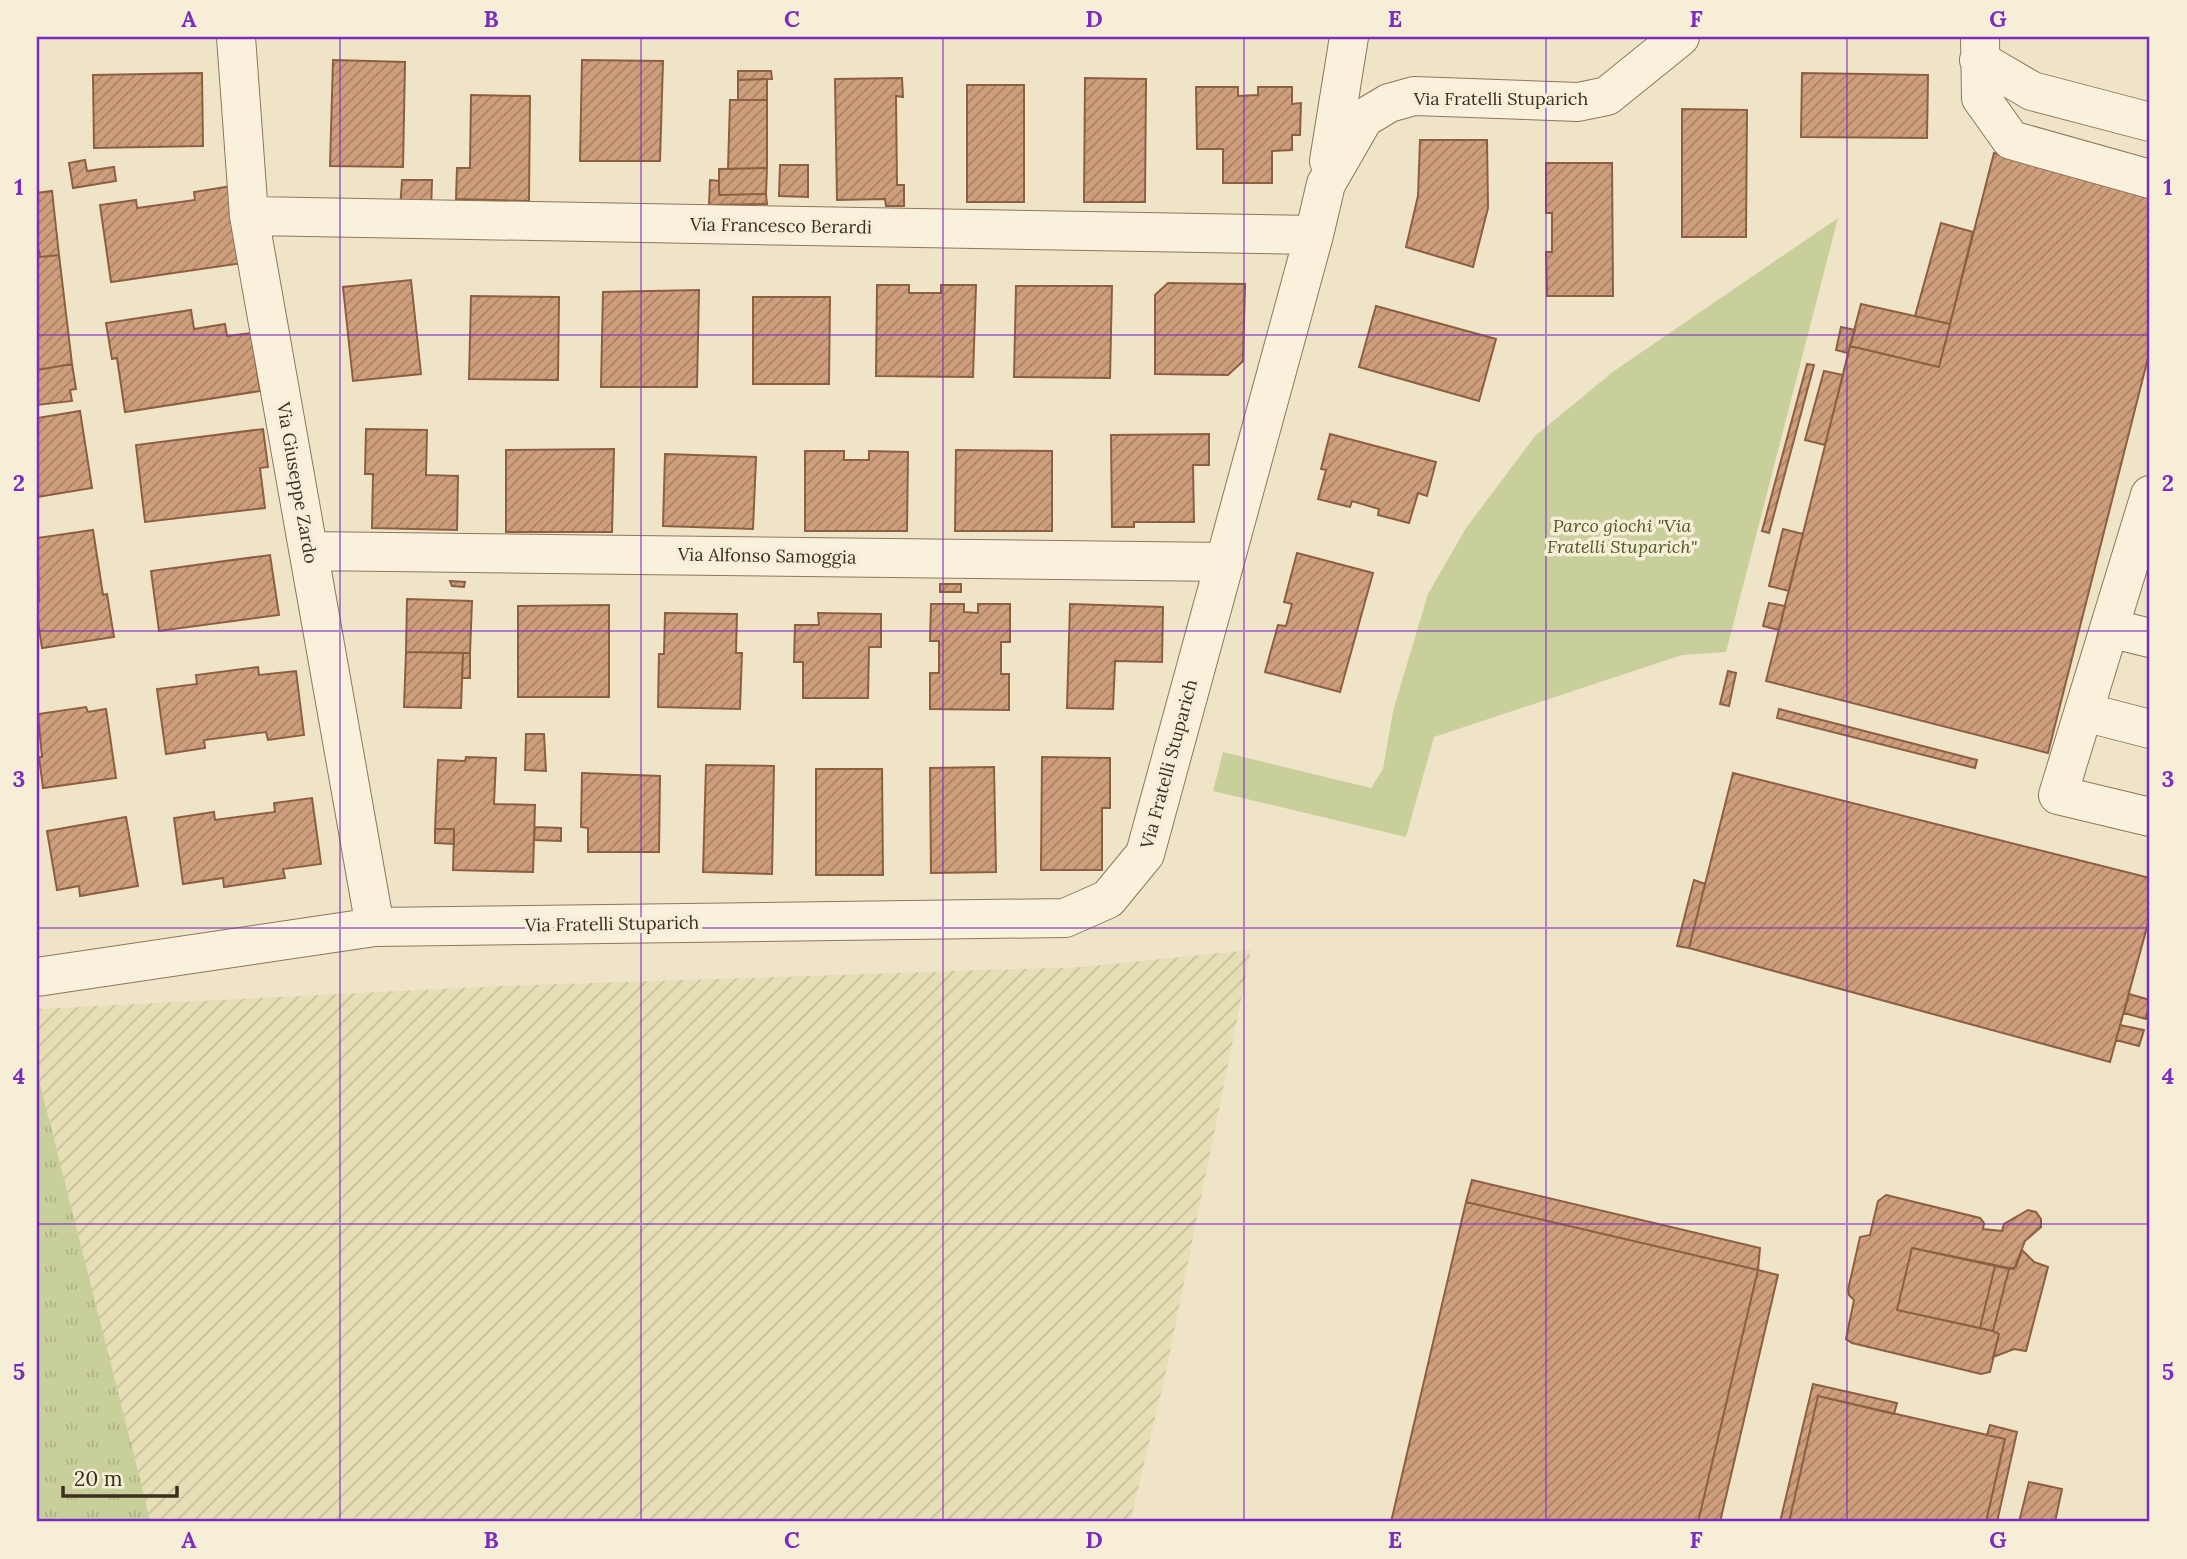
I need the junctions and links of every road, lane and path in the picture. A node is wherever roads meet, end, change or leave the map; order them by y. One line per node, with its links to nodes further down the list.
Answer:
1 (236, 37): 8 (street, Via Giuseppe Zardo)
2 (1349, 37): 7 (street)
3 (1680, 37): 7 (street, Via Fratelli Stuparich)
4 (1979, 48): 5 (street); 6 (street)
5 (2150, 122)
6 (2150, 179)
7 (1326, 184): 9 (street, Via Fratelli Stuparich)
8 (249, 216): 9 (street, Via Francesco Berardi); 12 (street, Via Giuseppe Zardo)
9 (1314, 235): 13 (street, Via Fratelli Stuparich)
10 (2150, 495): 11 (street)
11 (2143, 542): 14 (street)
12 (310, 551): 13 (street, Via Alfonso Samoggia); 19 (street, Via Giuseppe Zardo)
13 (1224, 562): 19 (street, Via Fratelli Stuparich)
14 (2109, 628): 15 (street); 16 (street)
15 (2150, 638)
16 (2084, 712): 17 (street); 18 (street)
17 (2150, 729)
18 (2150, 817)
19 (375, 927): 20 (street, Via Fratelli Stuparich)
20 (37, 977)

